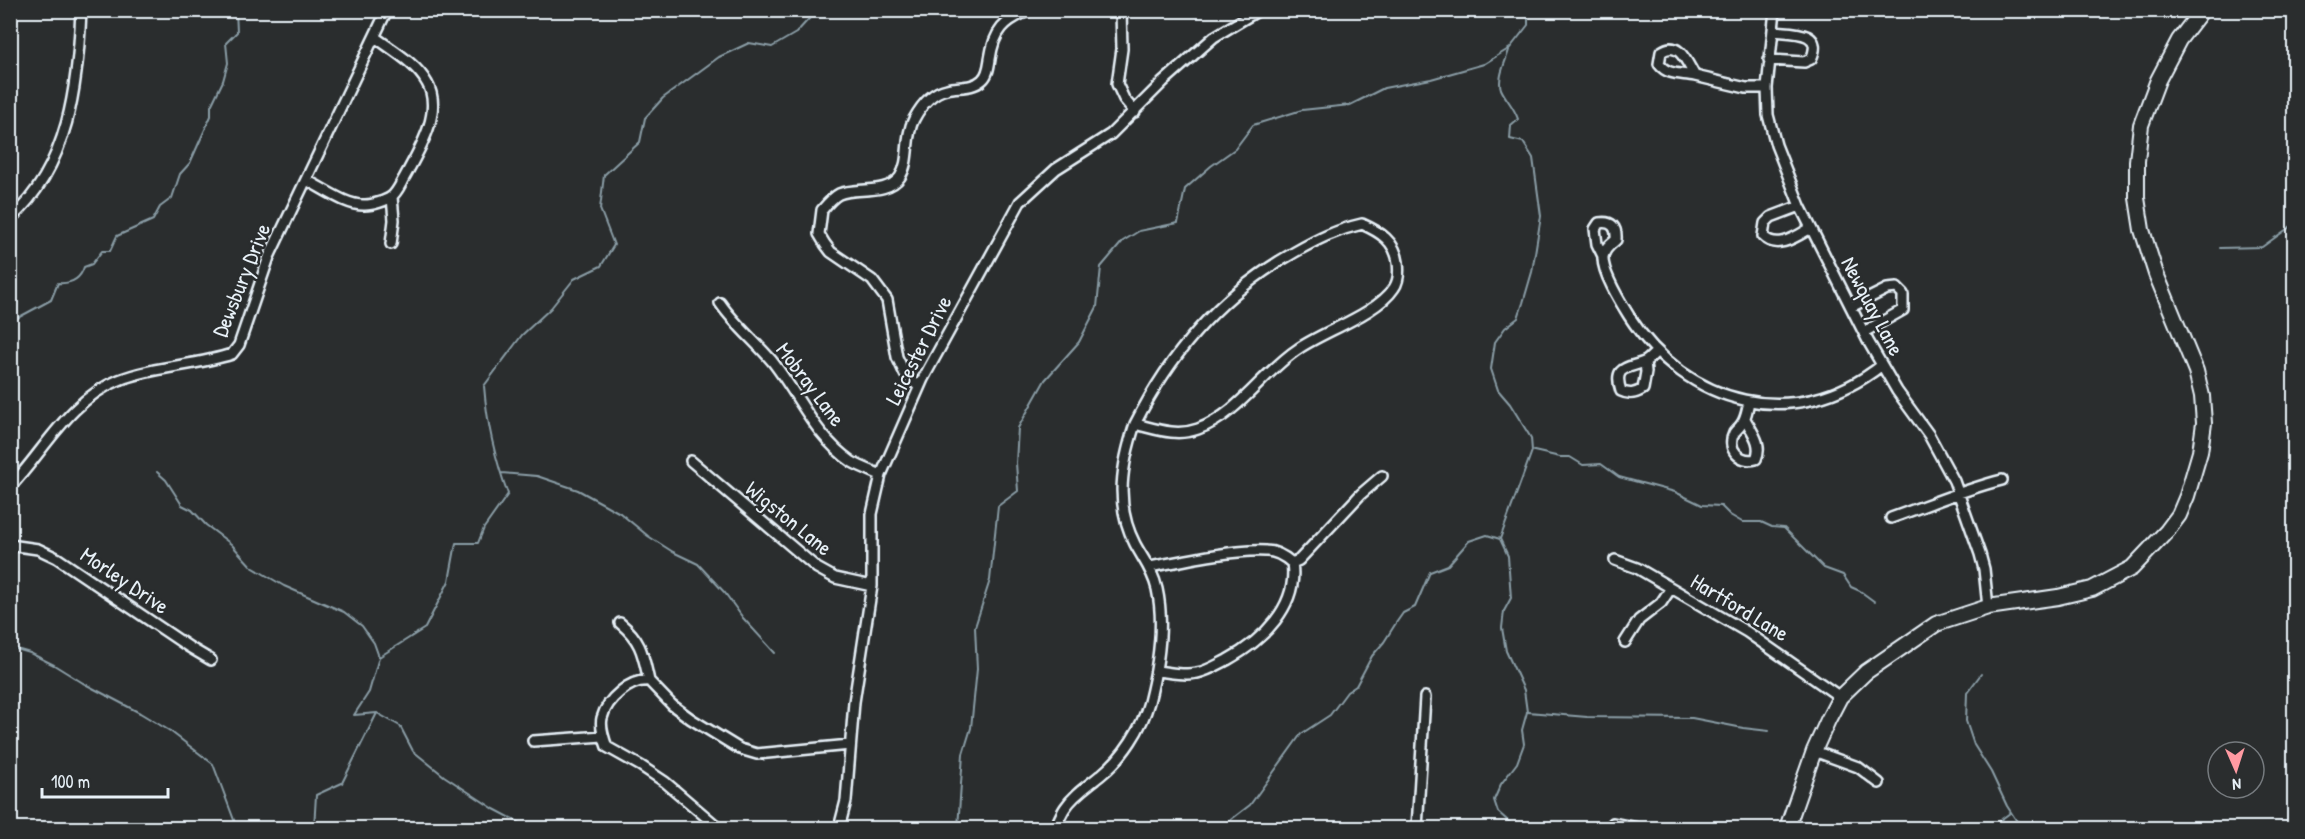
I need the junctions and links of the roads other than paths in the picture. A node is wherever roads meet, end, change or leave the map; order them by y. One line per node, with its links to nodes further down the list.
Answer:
1 (81, 10): 17 (street)
2 (387, 10): 9 (street, Dewsbury Drive)
3 (1031, 10): 27 (street)
4 (1121, 10): 13 (street)
5 (1259, 10): 13 (street, Leicester Drive)
6 (1775, 10): 8 (street, Newquay Lane)
7 (2202, 10): 44 (main road)
8 (1773, 31): 10 (street, Newquay Lane); 10 (street)
9 (375, 37): 14 (street, Dewsbury Drive); 15 (street)
10 (1769, 60): 12 (street, Newquay Lane)
11 (1695, 76): 12 (street)
12 (1767, 88): 16 (street, Newquay Lane)
13 (1135, 112): 27 (street, Leicester Drive)
14 (306, 180): 15 (street); 35 (street, Dewsbury Drive)
15 (392, 197): 19 (street)
16 (1800, 206): 18 (street, Newquay Lane); 18 (street)
17 (10, 219)
18 (1811, 228): 22 (street, Newquay Lane)
19 (391, 244)
20 (1603, 256): 24 (street)
21 (720, 303): 32 (street, Mobray Lane)
22 (1851, 307): 23 (street, Newquay Lane); 23 (street)
23 (1864, 332): 26 (street, Newquay Lane)
24 (1657, 351): 25 (street); 28 (street)
25 (1645, 362)
26 (1882, 365): 28 (street); 36 (street, Newquay Lane)
27 (919, 387): 32 (street, Leicester Drive)
28 (1749, 402): 29 (street)
29 (1745, 419)
30 (1135, 424): 30 (street); 41 (street)
31 (691, 460): 42 (street, Wigston Lane)
32 (881, 475): 42 (street, Leicester Drive)
33 (1382, 476): 40 (street)
34 (2002, 480): 36 (street)
35 (10, 486)
36 (1958, 495): 37 (street); 44 (street, Newquay Lane)
37 (1891, 518)
38 (10, 545): 47 (street, Morley Drive)
39 (1615, 560): 43 (street, Hartford Lane)
40 (1292, 562): 41 (street); 48 (street)
41 (1150, 567): 48 (street)
42 (872, 586): 54 (street, Leicester Drive)
43 (1671, 588): 46 (street); 51 (street, Hartford Lane)
44 (1988, 607): 51 (main road)
45 (620, 623): 49 (street)
46 (1625, 642)
47 (212, 660)
48 (1156, 671): 60 (street)
49 (649, 681): 52 (street); 54 (street)
50 (1425, 697): 61 (street)
51 (1840, 698): 55 (main road)
52 (603, 736): 53 (street); 58 (street)
53 (533, 741)
54 (850, 745): 59 (street, Leicester Drive)
55 (1814, 750): 56 (street); 63 (main road)
56 (1879, 783)
57 (1613, 822): 62 (street)
58 (719, 828)
59 (839, 828)
60 (1055, 828)
61 (1416, 828)
62 (1638, 828)
63 (1787, 828)

